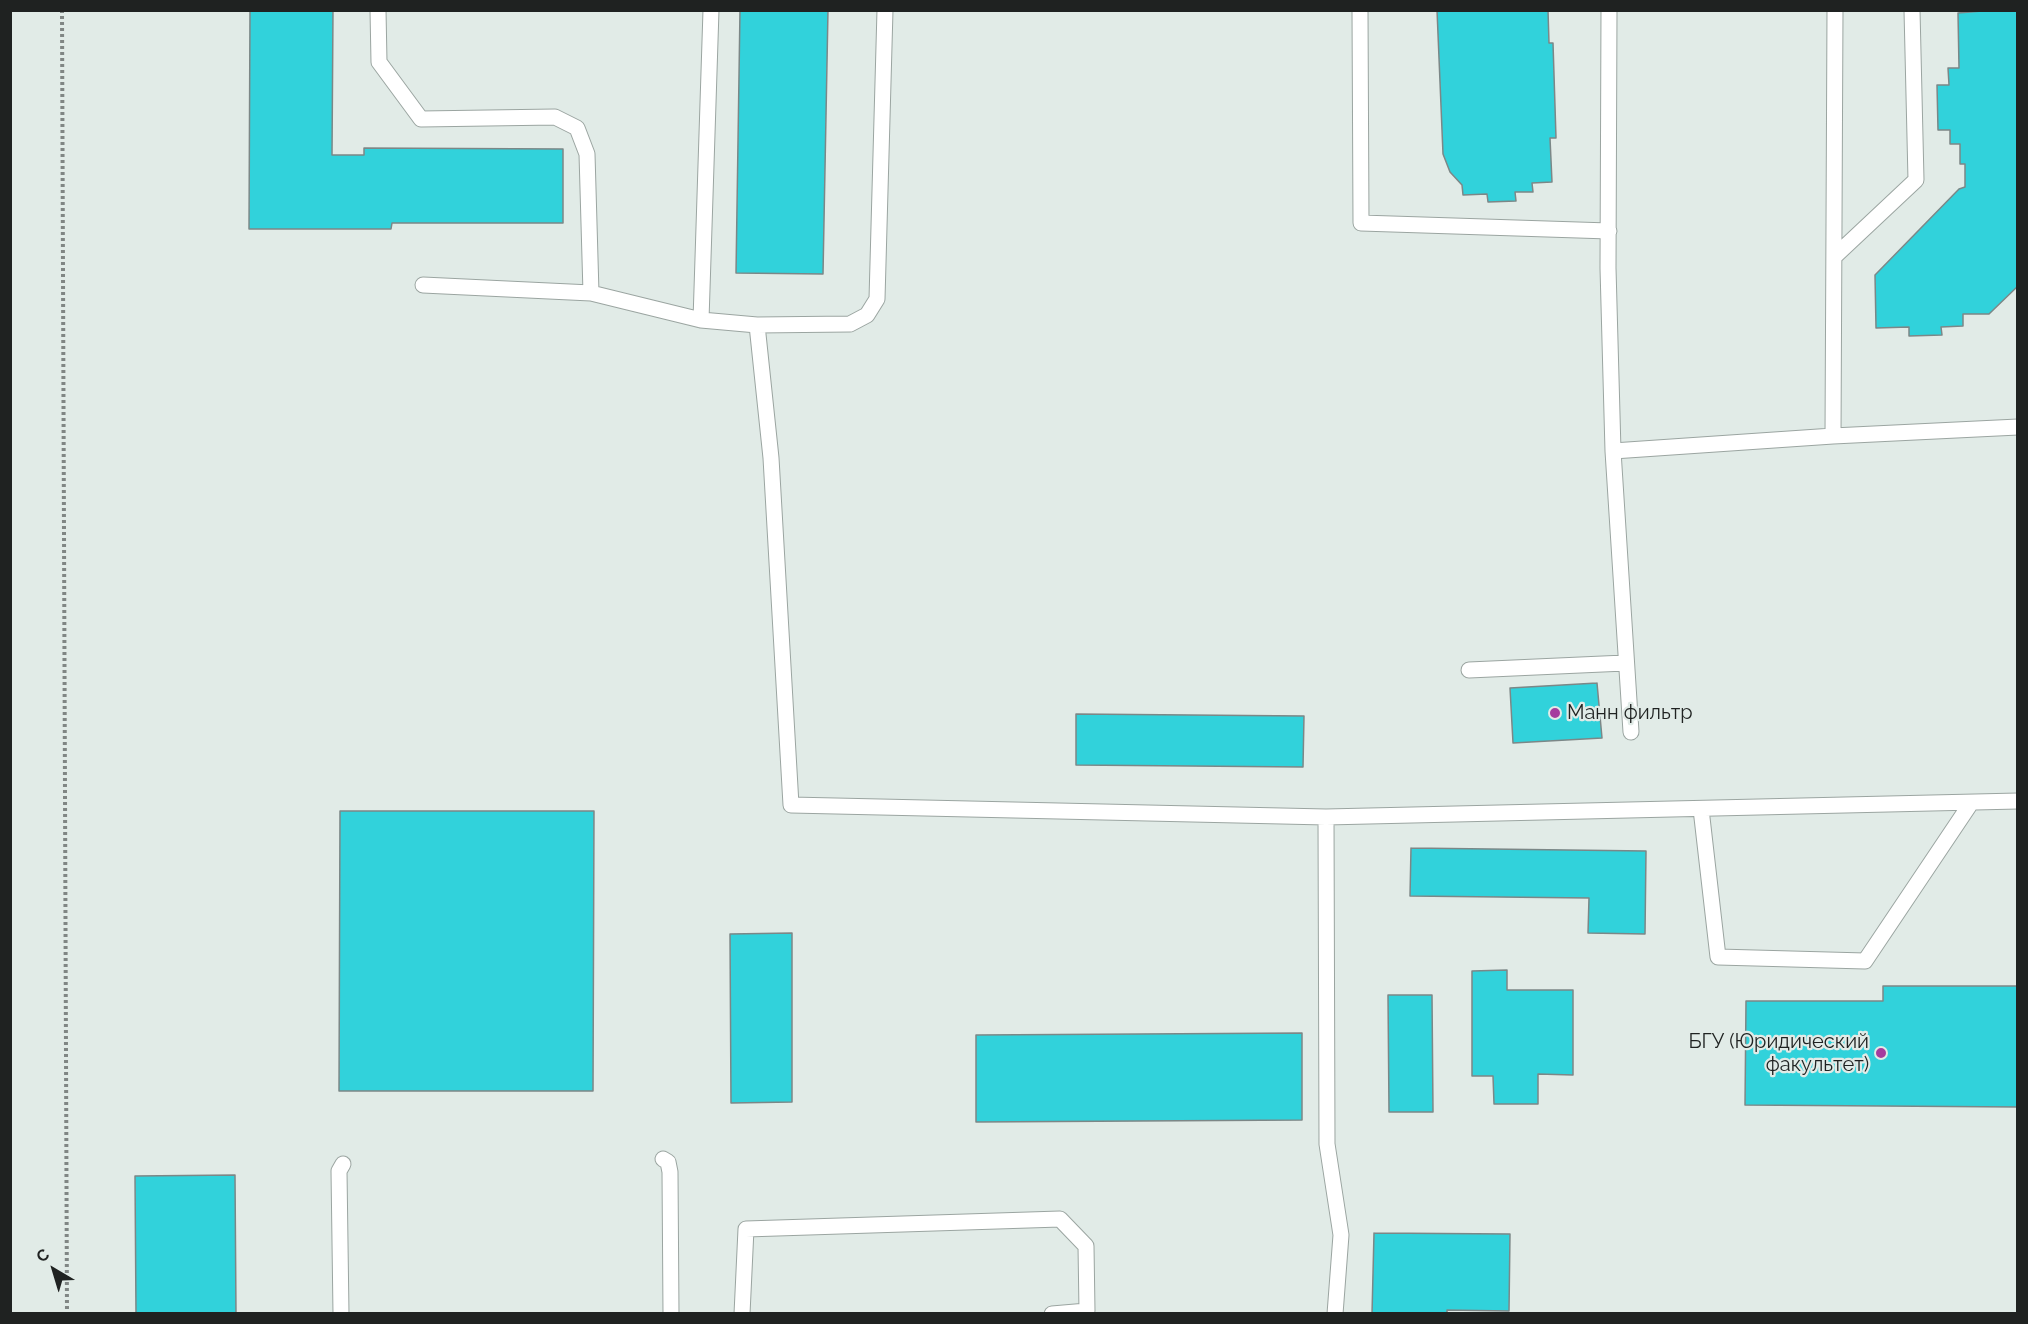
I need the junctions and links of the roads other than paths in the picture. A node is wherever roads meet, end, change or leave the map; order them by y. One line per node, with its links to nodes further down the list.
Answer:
1 (378, 10): 11 (lane)
2 (711, 10): 12 (lane)
3 (885, 10): 13 (lane)
4 (1360, 10): 8 (lane)
5 (1609, 10): 8 (lane)
6 (1835, 10): 9 (lane)
7 (1912, 10): 9 (lane)
8 (1608, 231): 16 (lane)
9 (1834, 257): 15 (lane)
10 (423, 285): 11 (lane)
11 (591, 293): 12 (lane)
12 (700, 320): 13 (lane)
13 (757, 325): 23 (lane)
14 (2018, 427): 15 (lane)
15 (1833, 436): 16 (lane)
16 (1613, 451): 17 (lane)
17 (1625, 663): 18 (lane); 19 (lane)
18 (1469, 670)
19 (1631, 732)
20 (2018, 801): 21 (lane)
21 (1971, 803): 22 (lane); 22 (lane)
22 (1701, 809): 23 (lane)
23 (1326, 817): 30 (lane)
24 (663, 1159): 27 (lane)
25 (343, 1164): 26 (lane)
26 (340, 1314)
27 (671, 1314)
28 (742, 1314): 29 (lane)
29 (1052, 1314)
30 (1335, 1314)

